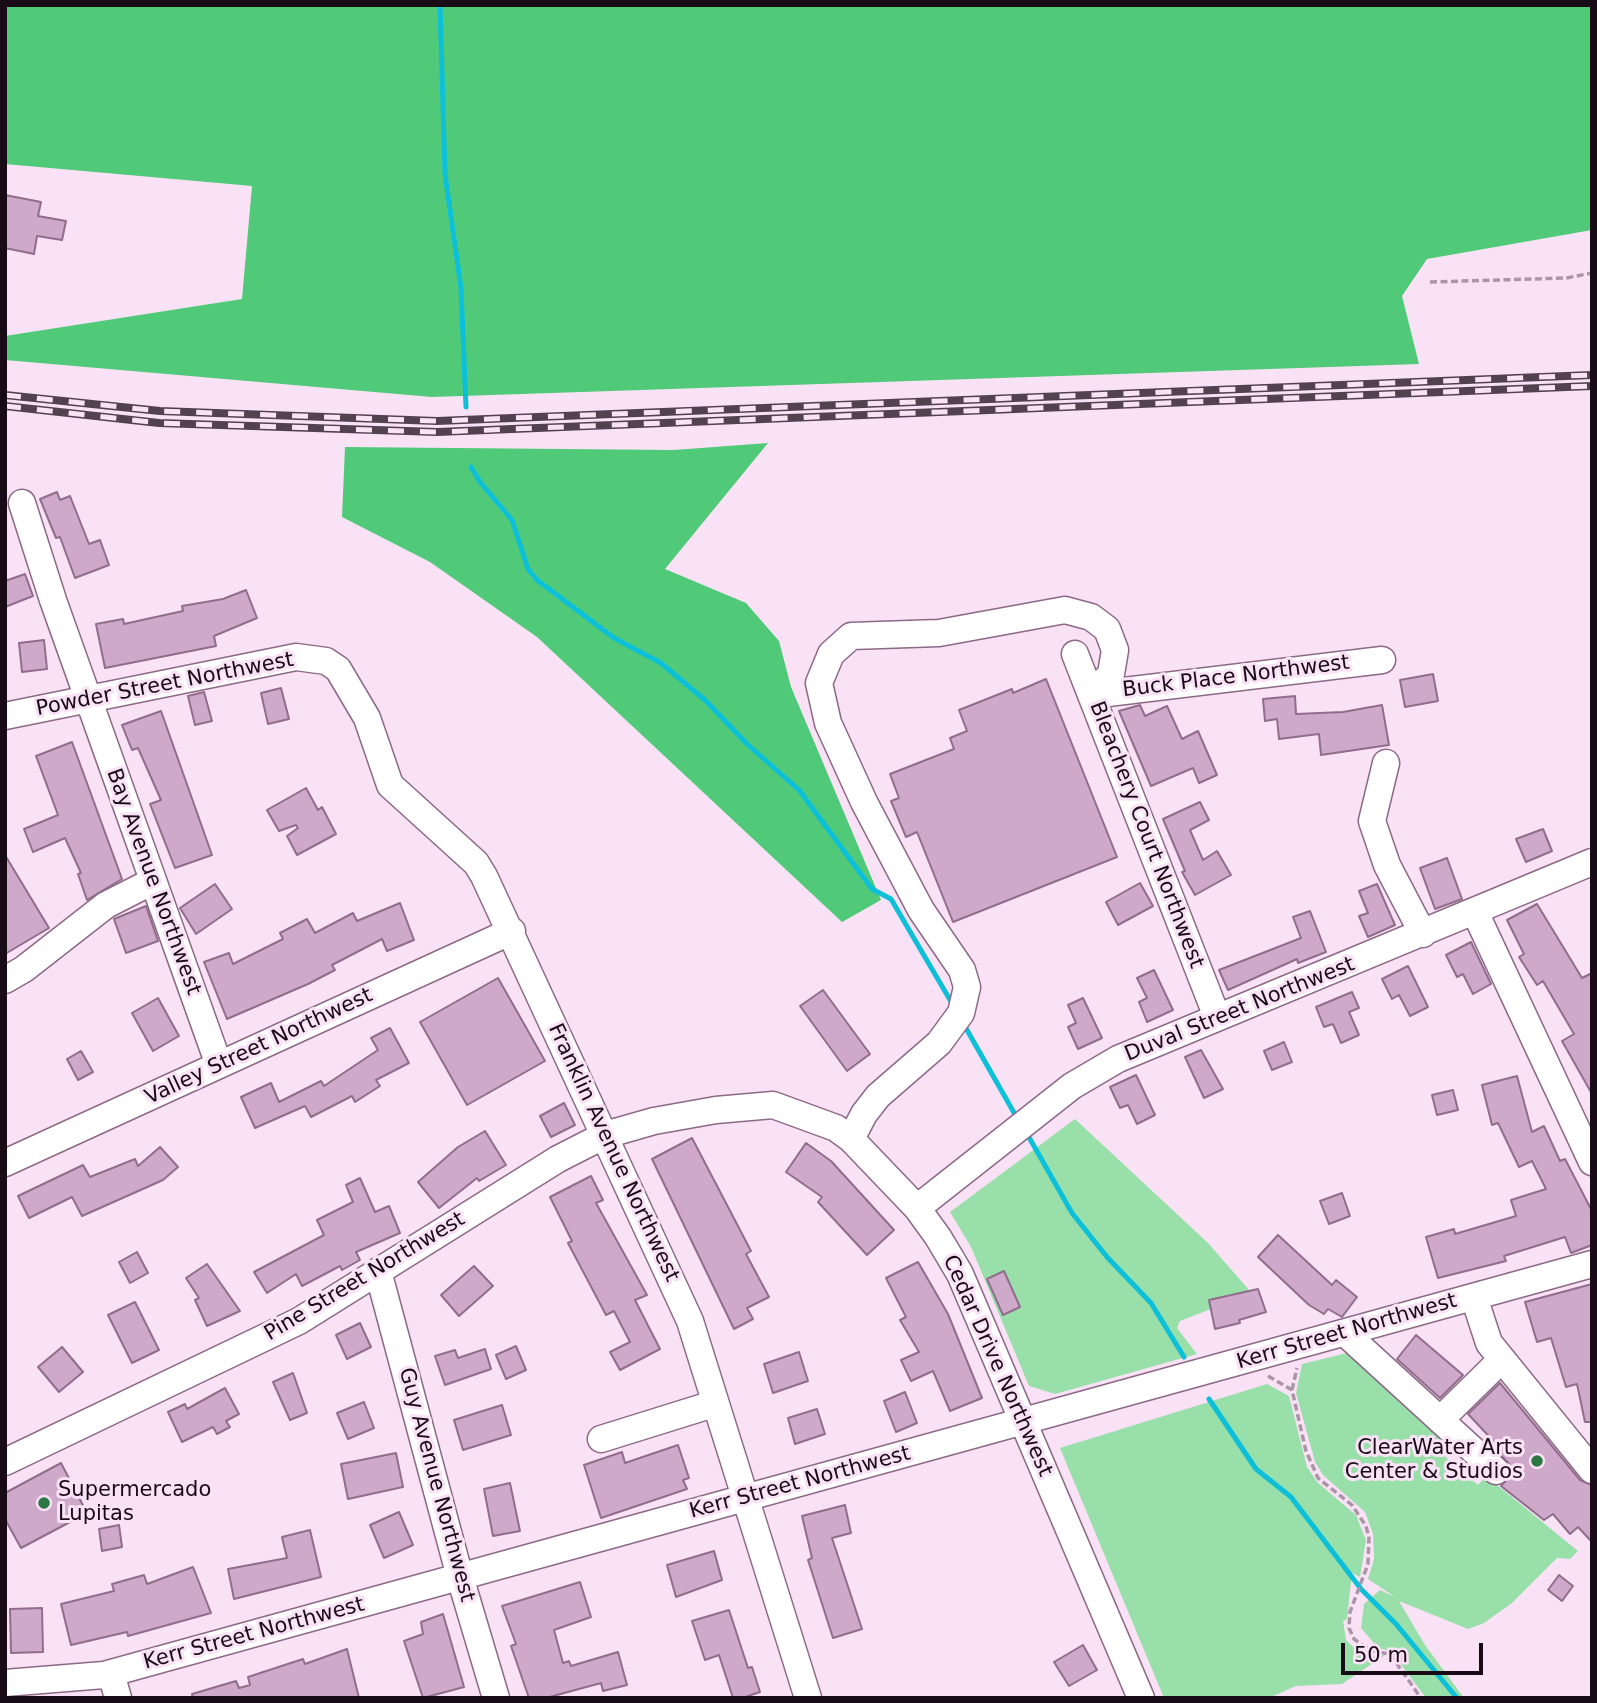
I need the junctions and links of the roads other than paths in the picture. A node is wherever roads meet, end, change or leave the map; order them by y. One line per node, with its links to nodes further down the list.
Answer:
1 (22, 503): 6 (street, Bay Avenue Northwest)
2 (1075, 654): 5 (street, Bleachery Court Northwest)
3 (1382, 660): 5 (street, Buck Place Northwest)
4 (326, 661): 6 (street, Powder Street Northwest); 12 (street, Franklin Avenue Northwest)
5 (1091, 695): 15 (street, Bleachery Court Northwest); 18 (street)
6 (88, 699): 7 (street, Powder Street Northwest); 10 (street, Bay Avenue Northwest)
7 (5, 716)
8 (1386, 763): 13 (street)
9 (1592, 862): 11 (street, Duval Street Northwest)
10 (153, 881): 14 (street); 16 (street, Bay Avenue Northwest)
11 (1475, 912): 13 (street, Duval Street Northwest); 19 (street)
12 (512, 931): 16 (street, Valley Street Northwest); 17 (street, Franklin Avenue Northwest)
13 (1423, 934): 15 (street, Duval Street Northwest)
14 (5, 980)
15 (1217, 1017): 21 (street, Duval Street Northwest)
16 (219, 1065): 20 (street, Valley Street Northwest)
17 (605, 1135): 18 (street, Cedar Drive Northwest); 23 (street, Pine Street Northwest); 34 (street, Franklin Avenue Northwest)
18 (851, 1139): 21 (street, Cedar Drive Northwest)
19 (1592, 1162)
20 (5, 1163)
21 (917, 1208): 29 (street, Cedar Drive Northwest)
22 (1592, 1264): 24 (street, Kerr Street Northwest)
23 (378, 1272): 31 (street, Pine Street Northwest); 35 (street, Guy Avenue Northwest)
24 (1474, 1297): 25 (street, Kerr Street Northwest); 26 (street)
25 (1345, 1333): 28 (street); 29 (street, Kerr Street Northwest)
26 (1502, 1360): 28 (street); 32 (street)
27 (707, 1406): 30 (street)
28 (1440, 1420): 33 (street)
29 (1023, 1423): 34 (street, Kerr Street Northwest); 40 (street, Cedar Drive Northwest)
30 (601, 1439)
31 (5, 1462)
32 (1592, 1470)
33 (1496, 1471)
34 (746, 1497): 35 (street, Kerr Street Northwest); 39 (street, Franklin Avenue Northwest)
35 (460, 1577): 37 (street, Kerr Street Northwest); 38 (street, Guy Avenue Northwest)
36 (5, 1684): 37 (street, Kerr Street Northwest)
37 (115, 1685)
38 (496, 1698)
39 (808, 1698)
40 (1141, 1698)

